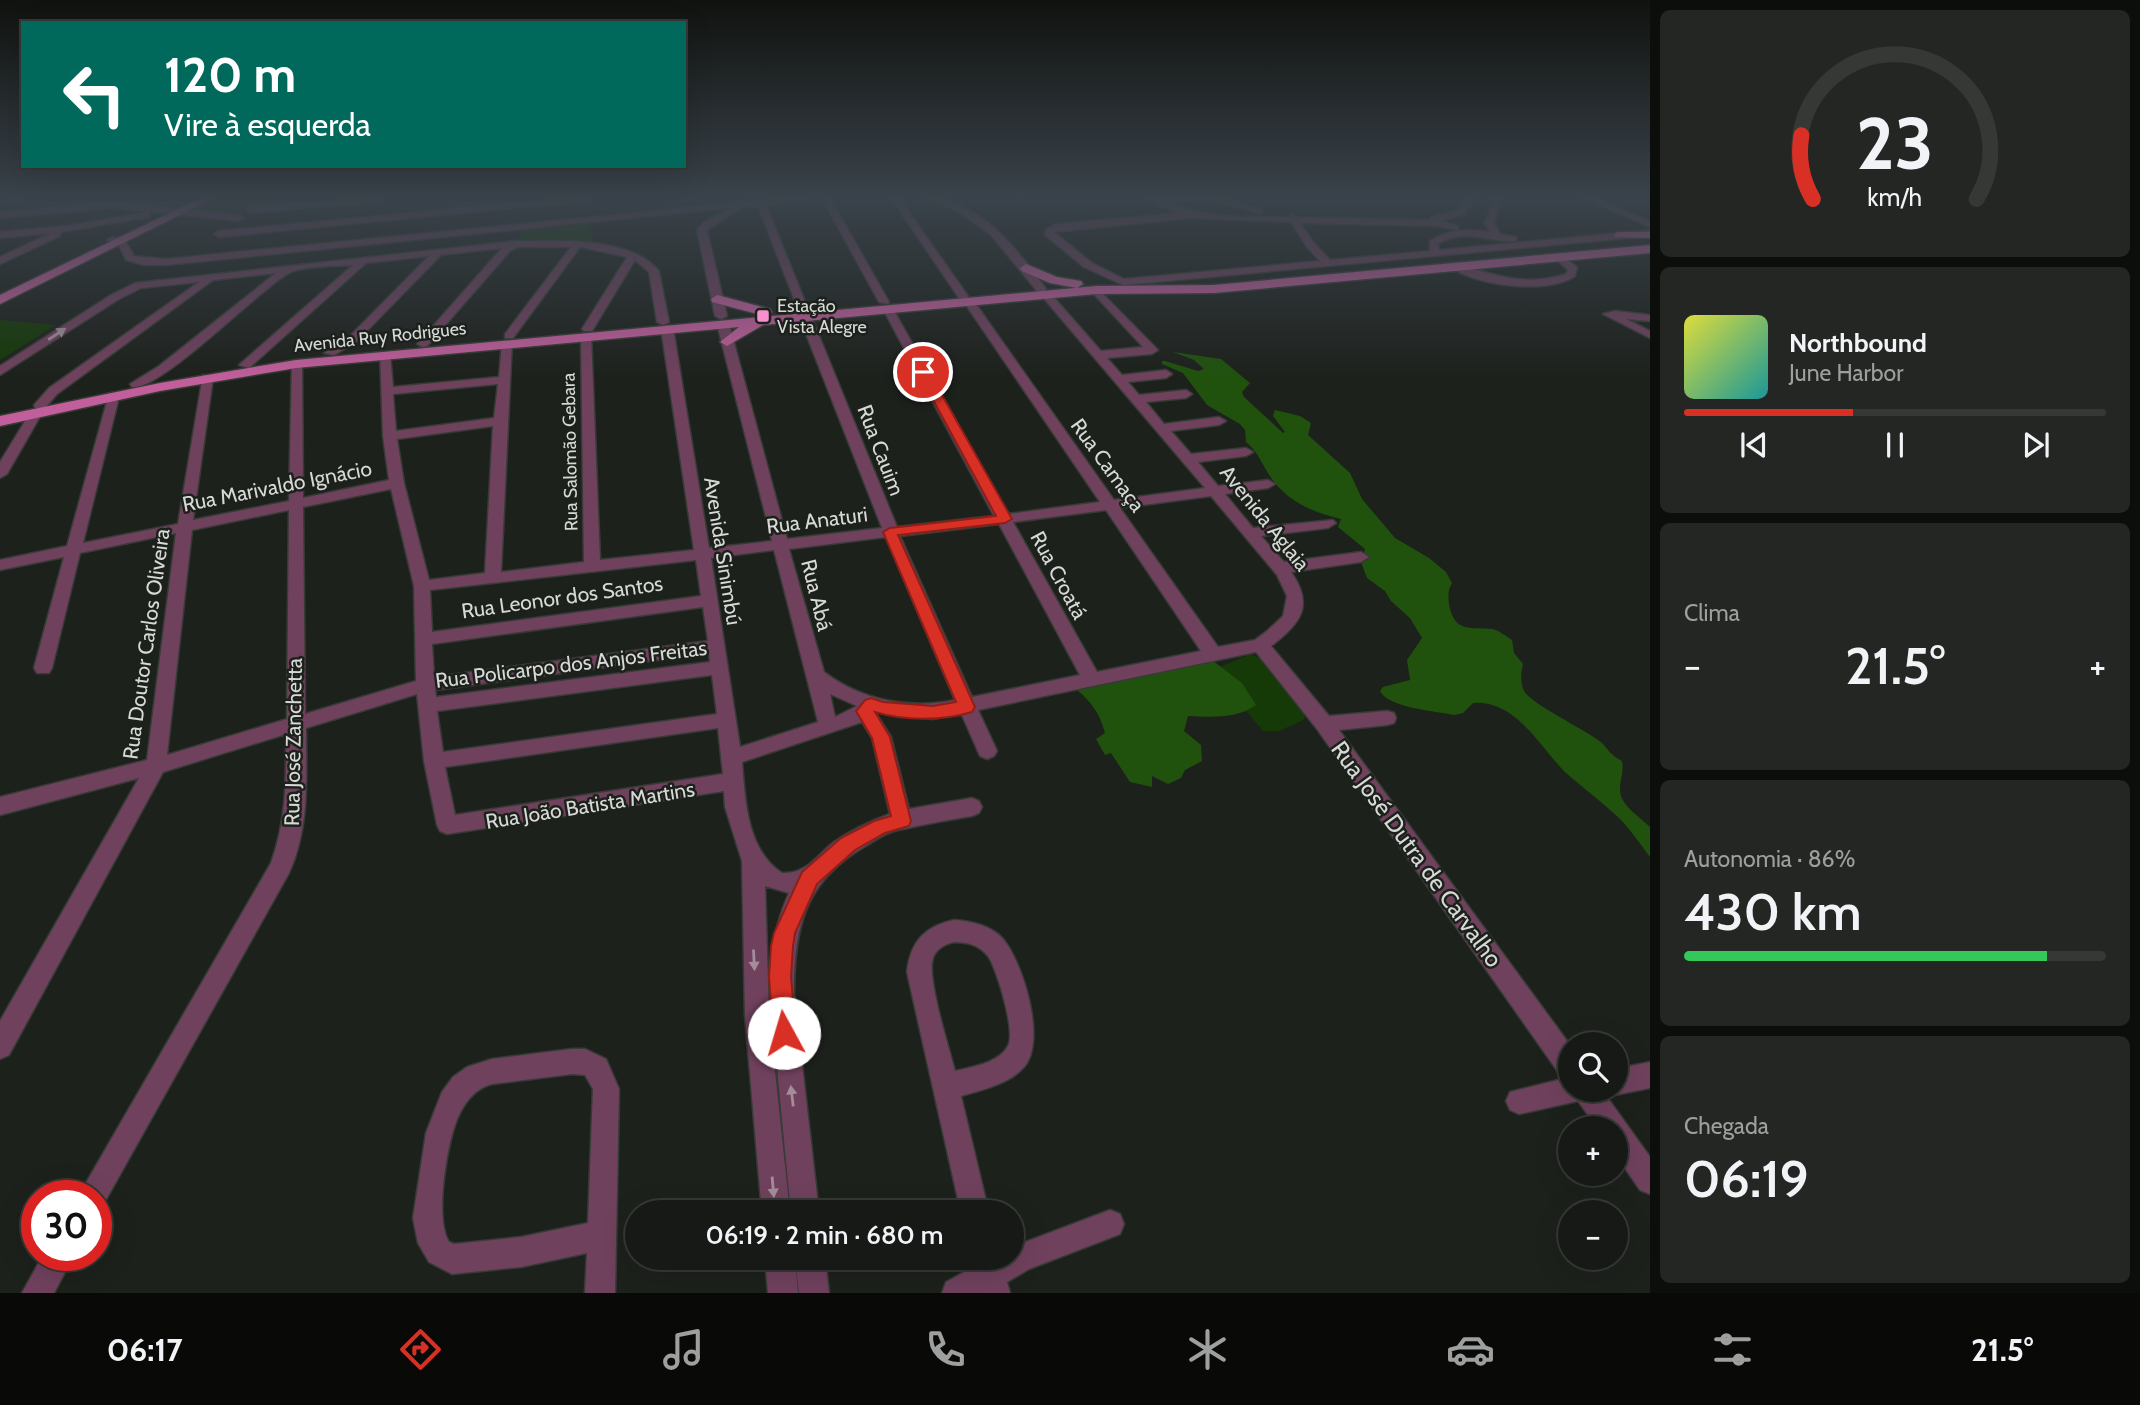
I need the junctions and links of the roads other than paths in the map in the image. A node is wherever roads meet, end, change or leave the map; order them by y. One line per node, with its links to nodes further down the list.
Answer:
1 (77, 258): 36 (main road)
2 (81, 258): 39 (main road)
3 (131, 258): 4 (street)
4 (173, 258)
5 (198, 258): 32 (street)
6 (393, 258): 24 (street)
7 (433, 258): 51 (street)
8 (499, 258): 50 (street)
9 (568, 258): 48 (street)
10 (631, 258): 30 (street)
11 (637, 258): 29 (street)
12 (708, 258): 37 (street, Rua Abá)
13 (783, 258): 41 (street, Rua Cauim)
14 (860, 258): 40 (street, Rua Croatá)
15 (937, 258): 38 (street, Rua Camaça)
16 (1017, 258): 27 (street, Avenida Aglaia)
17 (1080, 258): 33 (street)
18 (1323, 258): 25 (street)
19 (1391, 258): 25 (street)
20 (1403, 258): 33 (main road)
21 (1442, 258): 26 (main road)
22 (1556, 258): 26 (main road)
23 (1560, 258): 26 (street)
24 (362, 262): 28 (street); 54 (street)
25 (1328, 263): 33 (street)
26 (1456, 267): 34 (main road)
27 (1026, 268): 34 (main road); 35 (street, Avenida Aglaia)
28 (285, 271): 31 (street); 57 (street)
29 (654, 271): 30 (street); 45 (street, Avenida Sinimbú)
30 (622, 274): 46 (street)
31 (209, 279): 32 (street); 66 (street)
32 (183, 280): 56 (street, one-way to 32)
33 (1123, 282): 34 (main road)
34 (1094, 287): 35 (main road, Avenida Ruy Rodrigues); 53 (street)
35 (1044, 292): 38 (main road, Avenida Ruy Rodrigues); 53 (street, Avenida Aglaia)
36 (0, 294)
37 (717, 299): 42 (main road); 44 (street, Rua Abá)
38 (966, 299): 40 (main road, Avenida Ruy Rodrigues); 80 (street, Rua Camaça)
39 (0, 300)
40 (886, 305): 41 (main road, Avenida Ruy Rodrigues); 81 (street, Rua Croatá)
41 (804, 313): 42 (main road, Avenida Ruy Rodrigues); 84 (street, Rua Cauim)
42 (767, 316): 44 (main road, Avenida Ruy Rodrigues); 49 (main road)
43 (1650, 318): 47 (street)
44 (722, 320): 45 (main road, Avenida Ruy Rodrigues); 49 (street, Rua Abá)
45 (665, 325): 46 (main road, Avenida Ruy Rodrigues); 88 (street, Avenida Sinimbú)
46 (587, 332): 48 (main road, Avenida Ruy Rodrigues); 91 (street, Rua Salomão Gebara)
47 (1650, 335)
48 (509, 340): 50 (main road, Avenida Ruy Rodrigues); 52 (main road, Avenida Ruy Rodrigues); 61 (street)
49 (727, 342): 86 (street, Rua Abá)
50 (424, 344): 52 (main road, Avenida Ruy Rodrigues)
51 (355, 345): 52 (main road, Avenida Ruy Rodrigues); 54 (main road, Avenida Ruy Rodrigues)
52 (383, 351): 55 (main road, Avenida Ruy Rodrigues); 62 (street)
53 (1098, 355): 60 (street, Avenida Aglaia)
54 (267, 356): 57 (main road, Avenida Ruy Rodrigues)
55 (296, 364): 59 (main road, Avenida Ruy Rodrigues); 79 (street, Rua José Zanchetta)
56 (0, 372)
57 (166, 373): 66 (main road, Avenida Ruy Rodrigues)
58 (1167, 374): 60 (street)
59 (207, 378): 64 (main road, Avenida Ruy Rodrigues); 83 (street, Rua Doutor Carlos Oliveira)
60 (1118, 379): 65 (street, Avenida Aglaia)
61 (505, 380): 62 (street); 69 (street)
62 (387, 391): 72 (street)
63 (1186, 394): 65 (street)
64 (113, 397): 66 (main road, Avenida Ruy Rodrigues); 87 (street)
65 (1135, 399): 71 (street, Avenida Aglaia)
66 (38, 409): 67 (main road, Avenida Ruy Rodrigues); 68 (main road, Avenida Ruy Rodrigues); 75 (street)
67 (0, 413)
68 (0, 421)
69 (500, 421): 72 (street); 93 (street)
70 (1219, 421): 71 (street)
71 (1160, 428): 74 (street, Avenida Aglaia)
72 (390, 436): 76 (street)
73 (1246, 452): 74 (street)
74 (1187, 459): 78 (street, Avenida Aglaia)
75 (0, 474)
76 (397, 483): 79 (street, Rua Marivaldo Ignácio); 94 (street)
77 (1268, 484): 78 (street, Rua Anaturi)
78 (1215, 491): 80 (street, Rua Anaturi); 85 (street, Avenida Aglaia)
79 (296, 505): 83 (street, Rua Marivaldo Ignácio); 109 (street, Rua José Zanchetta)
80 (1111, 506): 81 (street, Rua Anaturi); 99 (street, Rua Camaça)
81 (1005, 519): 84 (street, Rua Anaturi); 103 (street, Rua Croatá)
82 (1328, 523): 85 (street)
83 (185, 526): 87 (street, Rua Marivaldo Ignácio); 115 (street, Rua Doutor Carlos Oliveira)
84 (890, 532): 86 (street, Rua Anaturi); 105 (street, Rua Cauim)
85 (1249, 533): 92 (street, Avenida Aglaia)
86 (782, 545): 88 (street, Rua Anaturi); 102 (street, Rua Abá)
87 (73, 550): 90 (street, Rua Marivaldo Ignácio); 100 (street)
88 (700, 554): 91 (street, Rua Anaturi); 95 (street, Avenida Sinimbú)
89 (1361, 557): 92 (street)
90 (0, 565)
91 (593, 568): 93 (street, Rua Anaturi)
92 (1279, 568): 97 (street, Avenida Aglaia)
93 (493, 578): 94 (street, Rua Anaturi)
94 (422, 586): 96 (street)
95 (709, 601): 96 (street, Rua Leonor dos Santos); 98 (street, Avenida Sinimbú)
96 (422, 639): 104 (street)
97 (1260, 645): 99 (street, Avenida Aglaia); 110 (street, Rua José Dutra de Carvalho)
98 (717, 646): 101 (street, Avenida Sinimbú); 104 (street)
99 (1213, 654): 103 (street, Avenida Aglaia)
100 (43, 667)
101 (720, 667): 104 (street, Rua Policarpo dos Anjos Freitas); 108 (street, Avenida Sinimbú)
102 (816, 675): 106 (street); 111 (street, Rua Abá)
103 (1091, 678): 105 (street, Avenida Aglaia)
104 (426, 695): 109 (street); 114 (street)
105 (966, 707): 106 (street, Avenida Aglaia); 112 (street, Rua Cauim)
106 (868, 708): 111 (street); 119 (street)
107 (1387, 718): 110 (street)
108 (725, 720): 113 (street, Avenida Sinimbú); 114 (street)
109 (295, 724): 115 (street); 130 (street, Rua José Zanchetta)
110 (1324, 724): 123 (street, Rua José Dutra de Carvalho)
111 (828, 726): 113 (street)
112 (987, 751)
113 (732, 758): 116 (street, Avenida Sinimbú)
114 (434, 761): 116 (street, Rua João Batista Martins)
115 (156, 765): 117 (street); 122 (street, Rua Doutor Carlos Oliveira)
116 (733, 781): 120 (street, Avenida Sinimbú)
117 (0, 806)
118 (972, 807): 119 (street)
119 (902, 821): 121 (street)
120 (753, 861): 121 (street); 132 (street, Avenida Sinimbú, one-way to 132)
121 (809, 878): 133 (street, one-way to 121)
122 (0, 1046)
123 (1558, 1050)
124 (1650, 1075): 125 (street)
125 (1628, 1079)
126 (945, 1087): 126 (street); 134 (street)
127 (1558, 1093): 128 (street)
128 (1519, 1101)
129 (1628, 1149): 131 (street)
130 (102, 1180)
131 (1650, 1180)
132 (775, 1200)
133 (803, 1200)
134 (972, 1200)
135 (1110, 1224): 140 (street)
136 (601, 1235): 136 (street); 142 (street)
137 (781, 1270): 143 (street)
138 (811, 1270): 144 (street)
139 (50, 1271): 141 (street)
140 (990, 1275): 145 (street)
141 (37, 1293)
142 (600, 1293)
143 (783, 1293)
144 (814, 1293)
145 (957, 1293)

